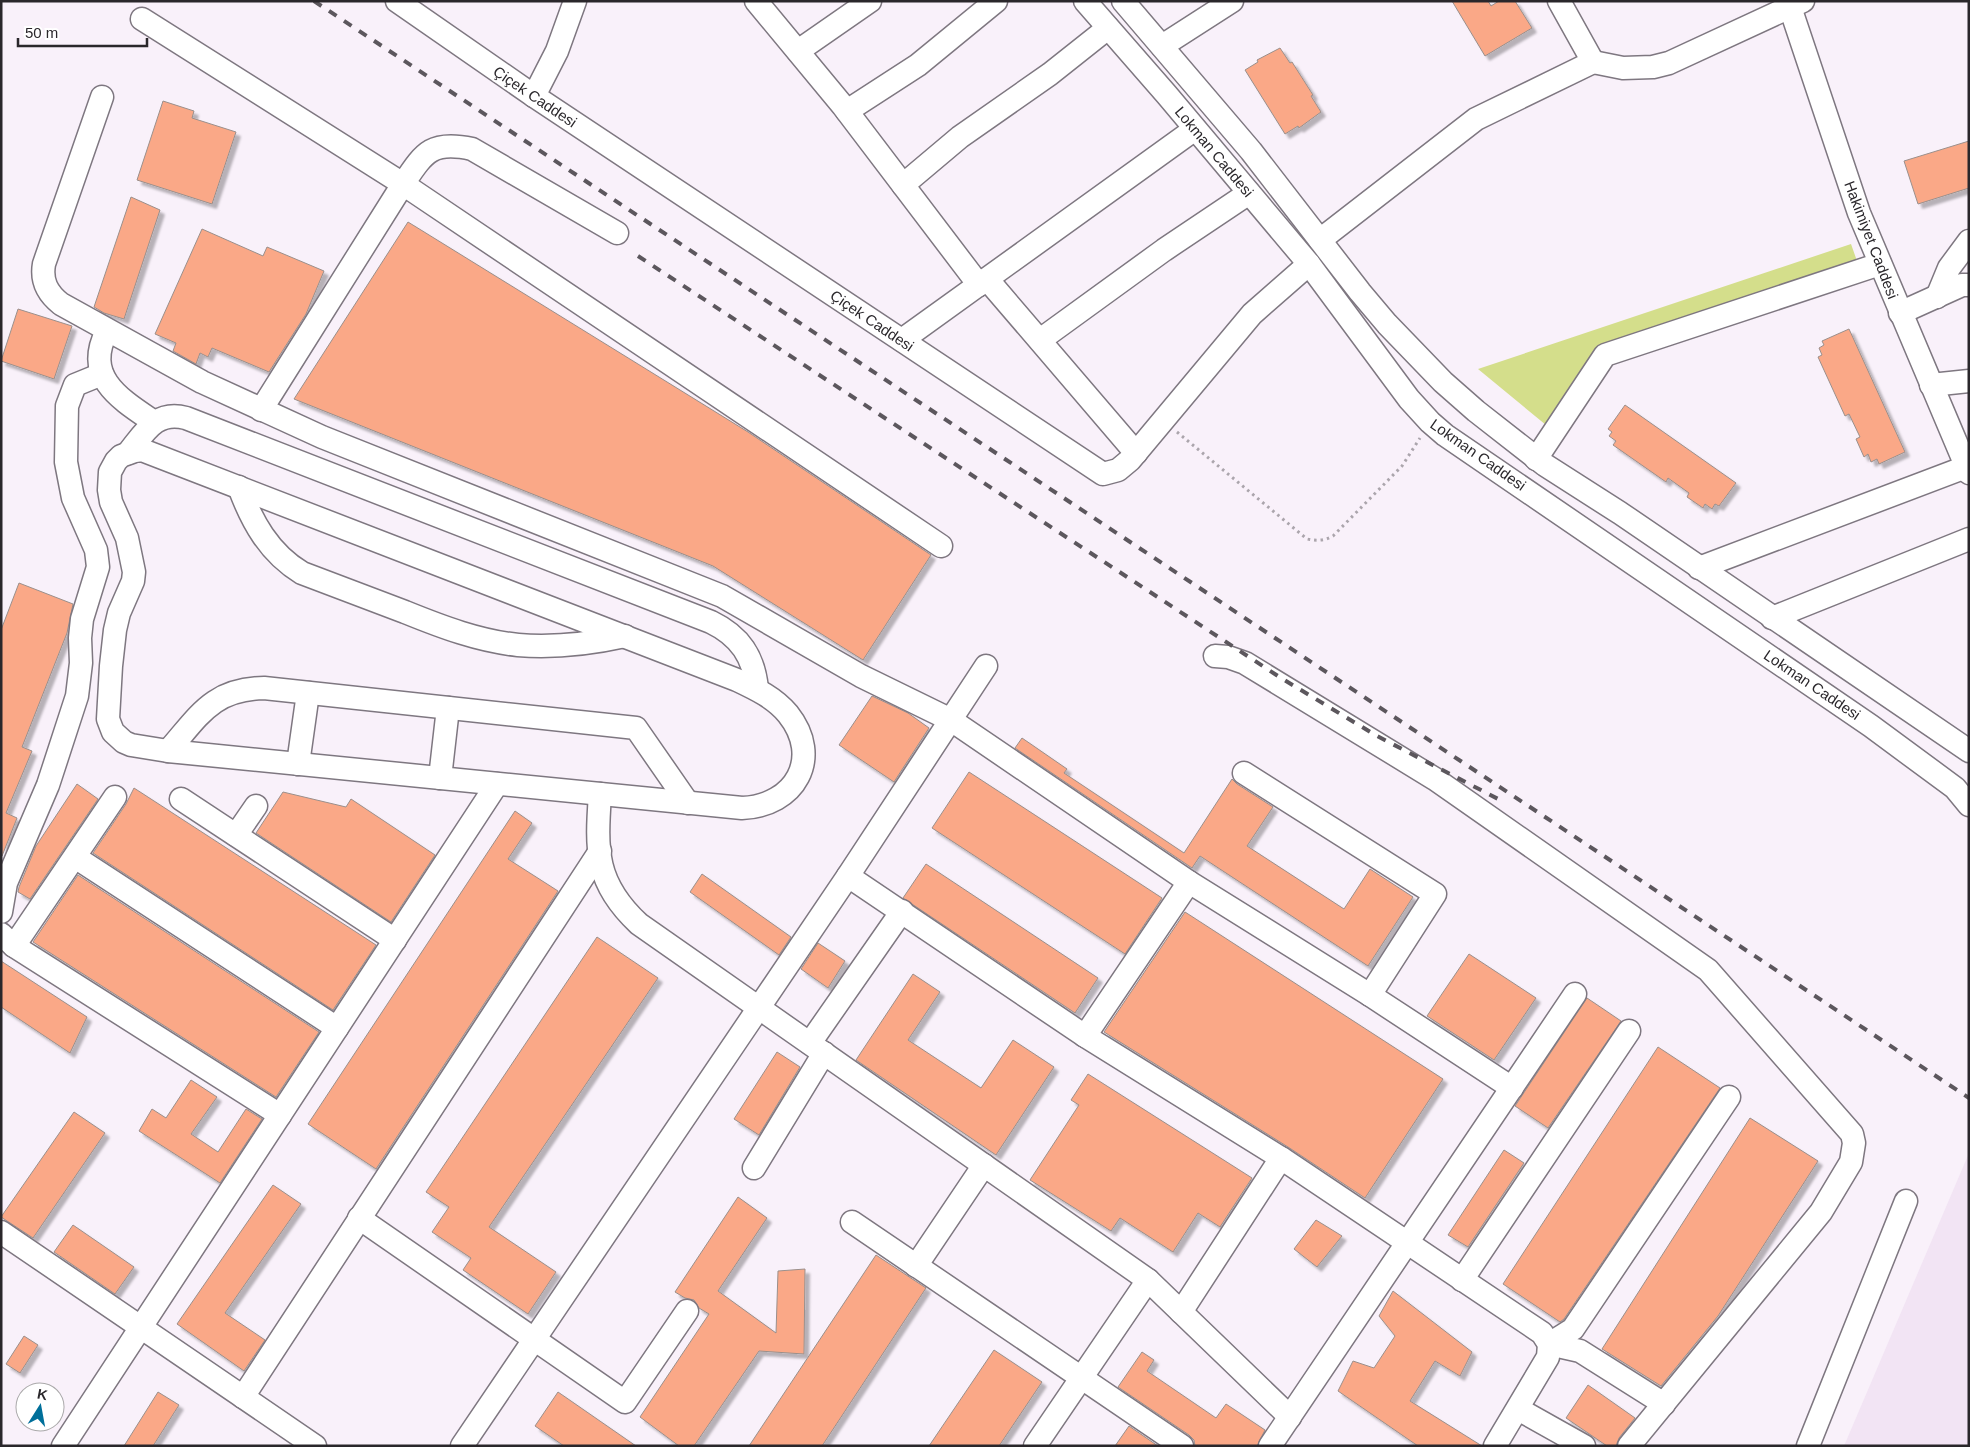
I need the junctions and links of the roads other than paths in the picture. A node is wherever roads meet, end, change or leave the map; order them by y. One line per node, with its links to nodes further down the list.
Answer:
1 (396, 1): 16 (street, Çiçek Caddesi)
2 (575, 1): 16 (street)
3 (756, 1): 14 (street)
4 (870, 1): 14 (street)
5 (996, 1): 18 (street)
6 (1085, 1): 12 (street, Lokman Caddesi)
7 (1124, 1): 13 (street, Lokman Caddesi)
8 (1232, 1): 13 (street)
9 (1559, 1): 15 (street)
10 (1794, 3): 15 (street); 27 (street, Hakimiyet Caddesi)
11 (142, 19): 20 (street)
12 (1108, 28): 19 (street, Lokman Caddesi); 21 (street)
13 (1162, 46): 24 (street, Lokman Caddesi)
14 (798, 51): 18 (street)
15 (1593, 62): 24 (street)
16 (534, 96): 33 (street, Çiçek Caddesi)
17 (102, 97): 32 (street)
18 (846, 111): 21 (street)
19 (1195, 129): 22 (street, Lokman Caddesi); 28 (street)
20 (403, 184): 23 (street); 38 (street); 47 (street)
21 (902, 185): 28 (street)
22 (1249, 194): 26 (street, Lokman Caddesi); 34 (street)
23 (617, 233)
24 (1320, 240): 43 (street, Lokman Caddesi)
25 (1969, 241): 30 (street)
26 (1309, 264): 42 (street, Çiçek Caddesi); 67 (street, Lokman Caddesi)
27 (1880, 264): 31 (street, Hakimiyet Caddesi); 43 (street)
28 (983, 282): 33 (street); 34 (street)
29 (1969, 284): 30 (street)
30 (1937, 297): 31 (street)
31 (1900, 313): 37 (street, Hakimiyet Caddesi)
32 (107, 331): 35 (street); 38 (street)
33 (902, 340): 42 (street, Çiçek Caddesi)
34 (1040, 340): 42 (street)
35 (102, 374): 39 (street); 75 (street)
36 (1969, 381): 37 (street)
37 (1931, 384): 40 (street, Hakimiyet Caddesi)
38 (261, 410): 56 (street)
39 (154, 422): 41 (street); 53 (street)
40 (1961, 438): 44 (street, Hakimiyet Caddesi)
41 (128, 453): 45 (street); 57 (street)
42 (1136, 454)
43 (1536, 459): 48 (street, Lokman Caddesi)
44 (1967, 470): 48 (street)
45 (239, 487): 50 (street); 50 (street)
46 (1969, 539): 49 (street)
47 (940, 546)
48 (1699, 568): 49 (street, Lokman Caddesi)
49 (1772, 618): 58 (street, Lokman Caddesi)
50 (624, 636): 53 (street)
51 (1215, 656): 106 (street)
52 (986, 666): 56 (street)
53 (757, 689): 66 (street)
54 (308, 693): 55 (street); 57 (street); 59 (street)
55 (448, 708): 61 (street); 66 (street)
56 (951, 720): 72 (street); 73 (street)
57 (168, 751): 59 (street)
58 (1969, 751)
59 (298, 764): 61 (street)
60 (1244, 773): 79 (street)
61 (440, 778): 62 (street)
62 (497, 784): 63 (street); 77 (street)
63 (600, 794): 66 (street); 70 (street)
64 (116, 797): 71 (street)
65 (181, 799): 69 (street)
66 (688, 803)
67 (1969, 805)
68 (256, 806): 69 (street)
69 (236, 835): 77 (street)
70 (600, 851): 80 (street); 92 (street)
71 (74, 857): 76 (street); 81 (street)
72 (848, 876): 74 (street); 80 (street)
73 (1189, 882): 79 (street); 83 (street)
74 (902, 911): 83 (street); 84 (street)
75 (1, 912)
76 (8, 940): 87 (street)
77 (395, 940): 81 (street)
78 (1575, 994): 85 (street)
79 (1370, 995): 85 (street)
80 (759, 1007): 84 (street); 102 (street)
81 (337, 1028): 87 (street)
82 (1630, 1031): 98 (street)
83 (1085, 1036): 88 (street)
84 (817, 1048): 89 (street); 90 (street)
85 (1512, 1088): 95 (street)
86 (1729, 1097): 103 (street)
87 (280, 1115): 101 (street)
88 (1281, 1158): 95 (street); 100 (street)
89 (984, 1165): 96 (street); 97 (street)
90 (754, 1168)
91 (1906, 1201): 118 (street)
92 (359, 1218): 102 (street); 105 (street)
93 (852, 1222): 96 (street)
94 (1, 1232): 101 (street)
95 (1408, 1243): 98 (street); 108 (street)
96 (916, 1266): 104 (street)
97 (1148, 1280): 100 (street); 104 (street)
98 (1462, 1280): 103 (street)
99 (687, 1311): 102 (street)
100 (1181, 1312): 108 (street)
101 (142, 1327): 105 (street); 109 (street)
102 (533, 1340): 111 (street)
103 (1549, 1344): 106 (street); 107 (street)
104 (1082, 1378): 112 (street); 113 (street)
105 (243, 1396): 110 (street)
106 (1664, 1404): 117 (street)
107 (1518, 1409): 115 (street); 116 (street)
108 (1290, 1417): 114 (street)
109 (63, 1446)
110 (315, 1446)
111 (462, 1446)
112 (1035, 1446)
113 (1182, 1446)
114 (1270, 1446)
115 (1495, 1446)
116 (1584, 1446)
117 (1630, 1446)
118 (1808, 1446)

